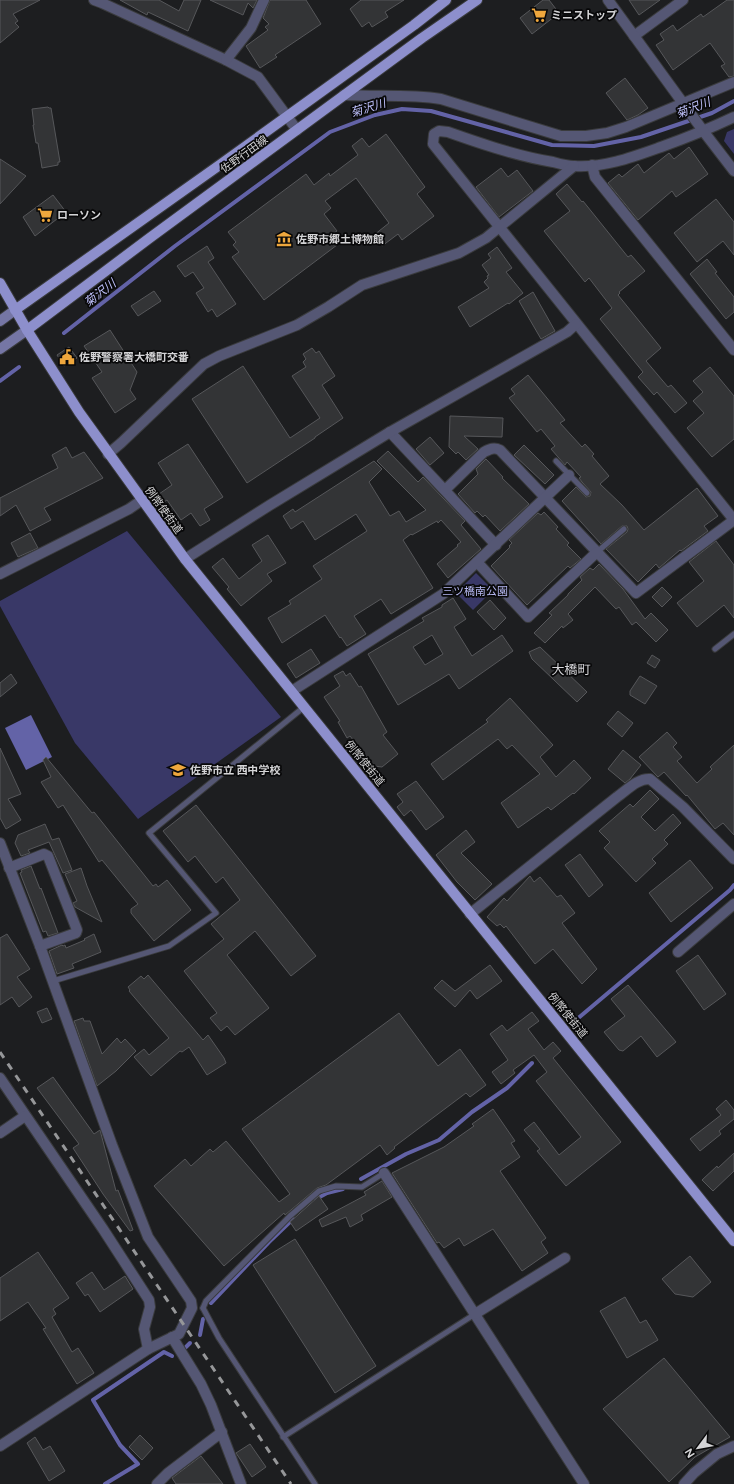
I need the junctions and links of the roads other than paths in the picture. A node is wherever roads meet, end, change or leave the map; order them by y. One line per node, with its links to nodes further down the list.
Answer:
1 (94, 0): 8 (street)
2 (264, 0): 8 (street)
3 (446, 0): 12 (main road, 佐野行田線)
4 (477, 0): 10 (main road, 佐野行田線)
5 (608, 0): 7 (street)
6 (682, 0): 7 (street)
7 (634, 36): 11 (street)
8 (226, 60): 12 (street)
9 (734, 82): 11 (street)
10 (344, 95): 11 (street); 15 (main road, 佐野行田線)
11 (685, 107): 14 (street)
12 (287, 116): 15 (street); 21 (main road, 佐野行田線)
13 (734, 117): 14 (street)
14 (702, 129): 16 (street); 18 (street)
15 (297, 130): 24 (main road, 佐野行田線)
16 (592, 165): 17 (street); 26 (street)
17 (574, 166): 19 (street); 19 (street)
18 (734, 170)
19 (499, 227): 23 (street); 28 (street)
20 (0, 284): 21 (main road, 例幣使街道)
21 (15, 310): 22 (main road); 24 (main road, 例幣使街道)
22 (0, 321)
23 (576, 324): 27 (street); 35 (street)
24 (27, 330): 25 (main road); 28 (main road, 例幣使街道)
25 (0, 350)
26 (734, 350)
27 (390, 432): 31 (street); 39 (street)
28 (108, 454): 34 (main road, 例幣使街道)
29 (556, 462): 30 (lane)
30 (569, 475): 32 (lane); 33 (street)
31 (445, 490): 33 (street); 37 (street)
32 (587, 493)
33 (545, 497): 37 (street); 38 (street)
34 (142, 500): 39 (main road, 例幣使街道); 41 (street)
35 (734, 520): 38 (street)
36 (624, 529): 38 (lane)
37 (496, 545): 40 (street)
38 (597, 552): 40 (street)
39 (185, 558): 44 (main road, 例幣使街道)
40 (477, 562): 44 (street)
41 (0, 574)
42 (734, 634): 43 (lane)
43 (714, 649)
44 (292, 691): 45 (main road, 例幣使街道)
45 (304, 707): 50 (main road, 例幣使街道); 53 (lane)
46 (0, 843): 48 (street)
47 (734, 859): 50 (street)
48 (9, 868): 51 (street); 51 (street)
49 (734, 904): 52 (street)
50 (470, 914): 58 (main road, 例幣使街道)
51 (40, 946): 53 (street)
52 (678, 952)
53 (52, 982): 60 (street)
54 (0, 1078): 55 (street)
55 (25, 1116): 56 (street); 64 (street)
56 (0, 1133)
57 (384, 1173): 61 (lane); 62 (street)
58 (734, 1241)
59 (565, 1258): 62 (street)
60 (192, 1308): 61 (lane); 63 (street)
61 (203, 1308): 66 (lane)
62 (475, 1314): 66 (lane); 72 (street)
63 (172, 1337): 64 (street); 65 (street)
64 (148, 1349): 67 (street)
65 (222, 1432): 69 (street); 70 (street)
66 (283, 1437): 71 (lane)
67 (0, 1446)
68 (734, 1446): 73 (street)
69 (157, 1484)
70 (241, 1484)
71 (315, 1484)
72 (584, 1484)
73 (684, 1484)

